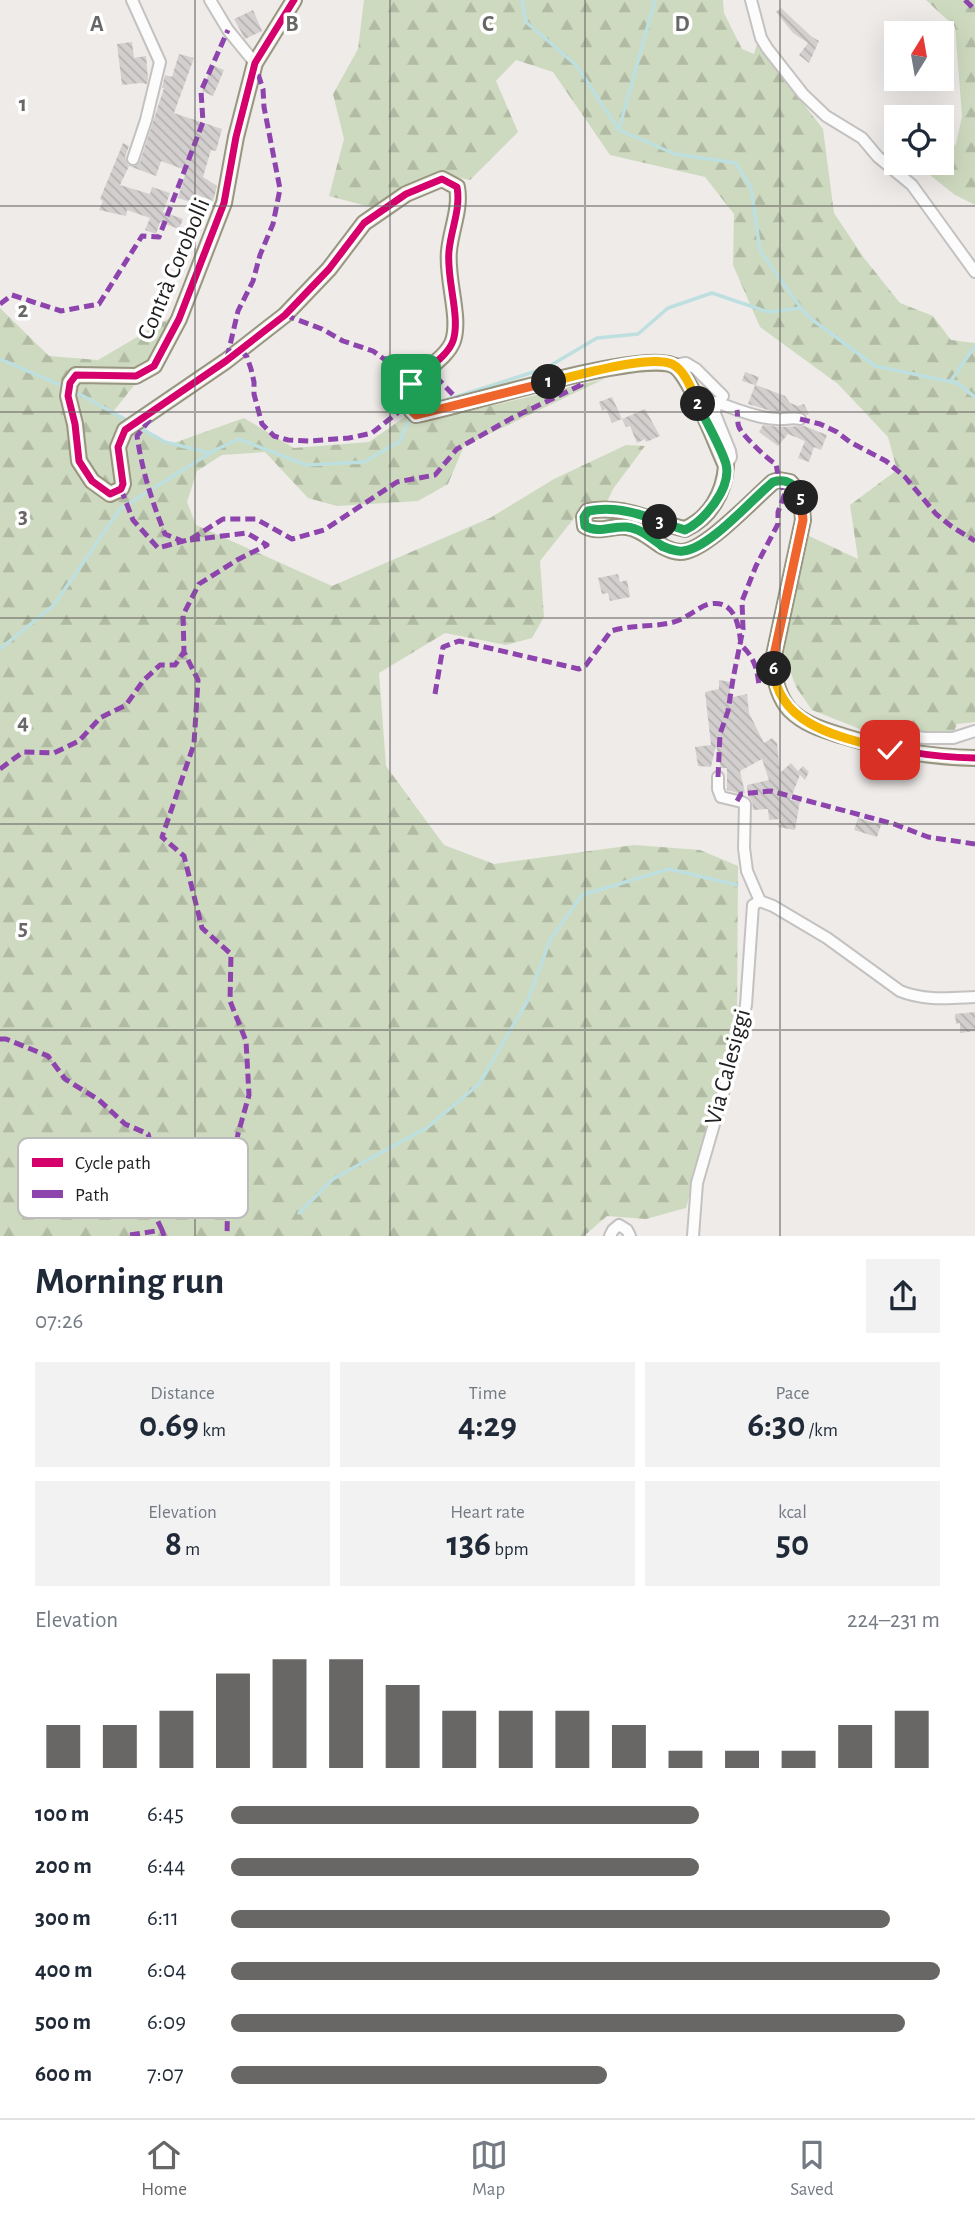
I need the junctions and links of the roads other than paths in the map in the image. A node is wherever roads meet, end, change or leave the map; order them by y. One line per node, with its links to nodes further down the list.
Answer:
1 (132, 0): 6 (street)
2 (210, 0): 5 (street)
3 (295, 0): 5 (street, Contrà Corobolli)
4 (751, 0): 7 (street)
5 (255, 63): 8 (street, Contrà Corobolli)
6 (133, 159)
7 (975, 272)
8 (674, 365): 9 (street); 11 (street)
9 (723, 396)
10 (800, 418): 11 (street)
11 (726, 466): 13 (street)
12 (975, 731): 13 (street)
13 (870, 745): 14 (street)
14 (975, 758)
15 (718, 777): 16 (street)
16 (760, 901): 17 (street); 20 (street, Via Calesiggi)
17 (975, 997)
18 (610, 1236): 19 (street)
19 (630, 1236)
20 (693, 1236)

